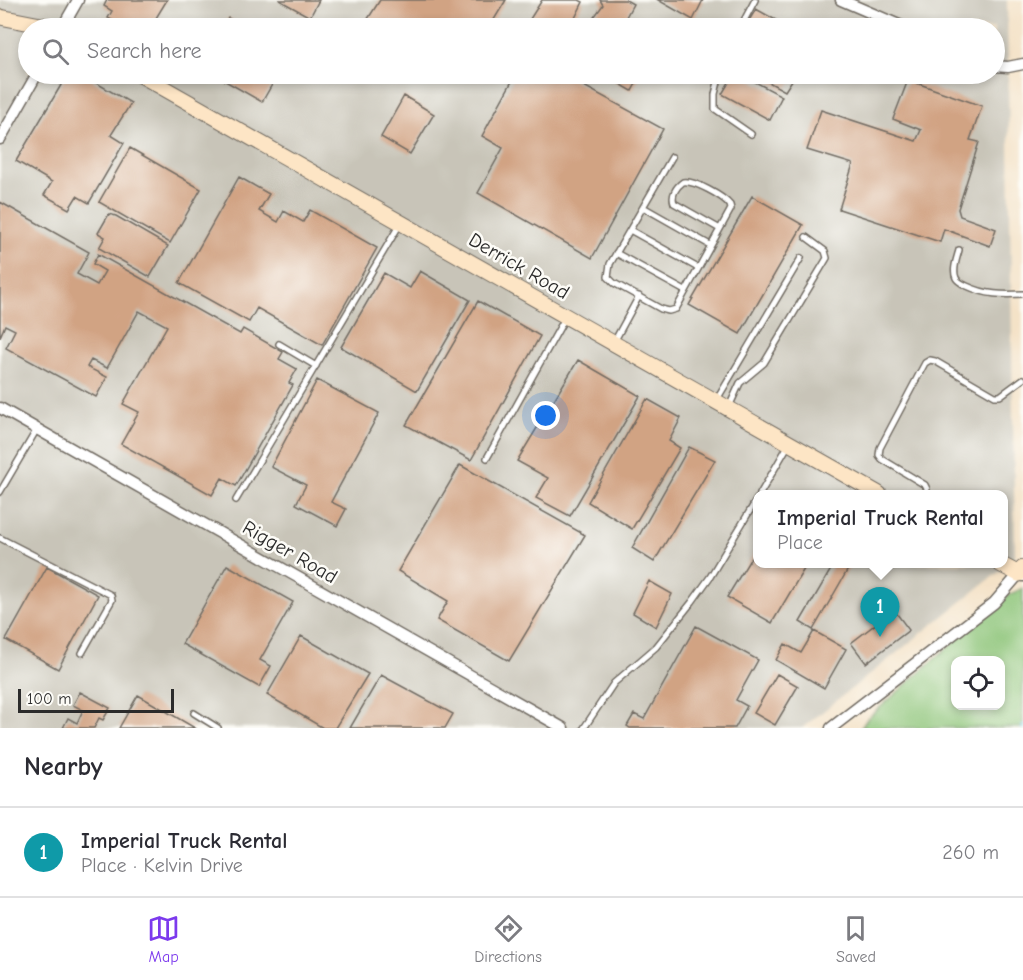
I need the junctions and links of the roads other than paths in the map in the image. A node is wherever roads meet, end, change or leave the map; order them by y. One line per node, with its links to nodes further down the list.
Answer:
1 (78, 0): 5 (street)
2 (755, 0): 6 (lane)
3 (841, 0): 7 (street)
4 (0, 17): 8 (street)
5 (68, 18)
6 (745, 18)
7 (883, 18)
8 (18, 21)
9 (1023, 64): 10 (street)
10 (1005, 67)
11 (31, 84): 15 (street)
12 (157, 84): 18 (street, Derrick Road)
13 (718, 84): 14 (lane)
14 (751, 134)
15 (0, 139)
16 (672, 157): 17 (lane)
17 (643, 207): 20 (lane); 22 (lane)
18 (401, 223): 30 (street, Derrick Road); 33 (lane)
19 (720, 229): 19 (lane); 22 (lane)
20 (630, 230): 24 (lane); 26 (lane)
21 (806, 237): 35 (lane)
22 (710, 245): 26 (lane)
23 (959, 250): 28 (lane)
24 (616, 254): 27 (lane); 29 (lane)
25 (801, 258): 35 (lane)
26 (698, 268): 27 (lane)
27 (685, 291): 29 (lane)
28 (1023, 294)
29 (639, 296): 31 (lane)
30 (566, 317): 31 (street, Derrick Road); 39 (lane)
31 (613, 343): 35 (street, Derrick Road)
32 (279, 344): 33 (lane)
33 (316, 366): 44 (lane)
34 (1023, 379): 42 (lane)
35 (722, 406): 38 (street, Derrick Road)
36 (0, 408): 37 (street, Rigger Road)
37 (37, 429): 43 (lane); 52 (street, Rigger Road)
38 (789, 444): 40 (lane); 41 (street, Derrick Road)
39 (487, 458)
40 (763, 490)
41 (870, 490)
42 (927, 490)
43 (0, 492)
44 (236, 500)
45 (753, 507): 53 (lane)
46 (0, 538): 49 (lane)
47 (1008, 567): 48 (street)
48 (1022, 573): 54 (street)
49 (82, 653)
50 (194, 713): 51 (lane)
51 (218, 728)
52 (563, 728)
53 (584, 728)
54 (831, 728)

